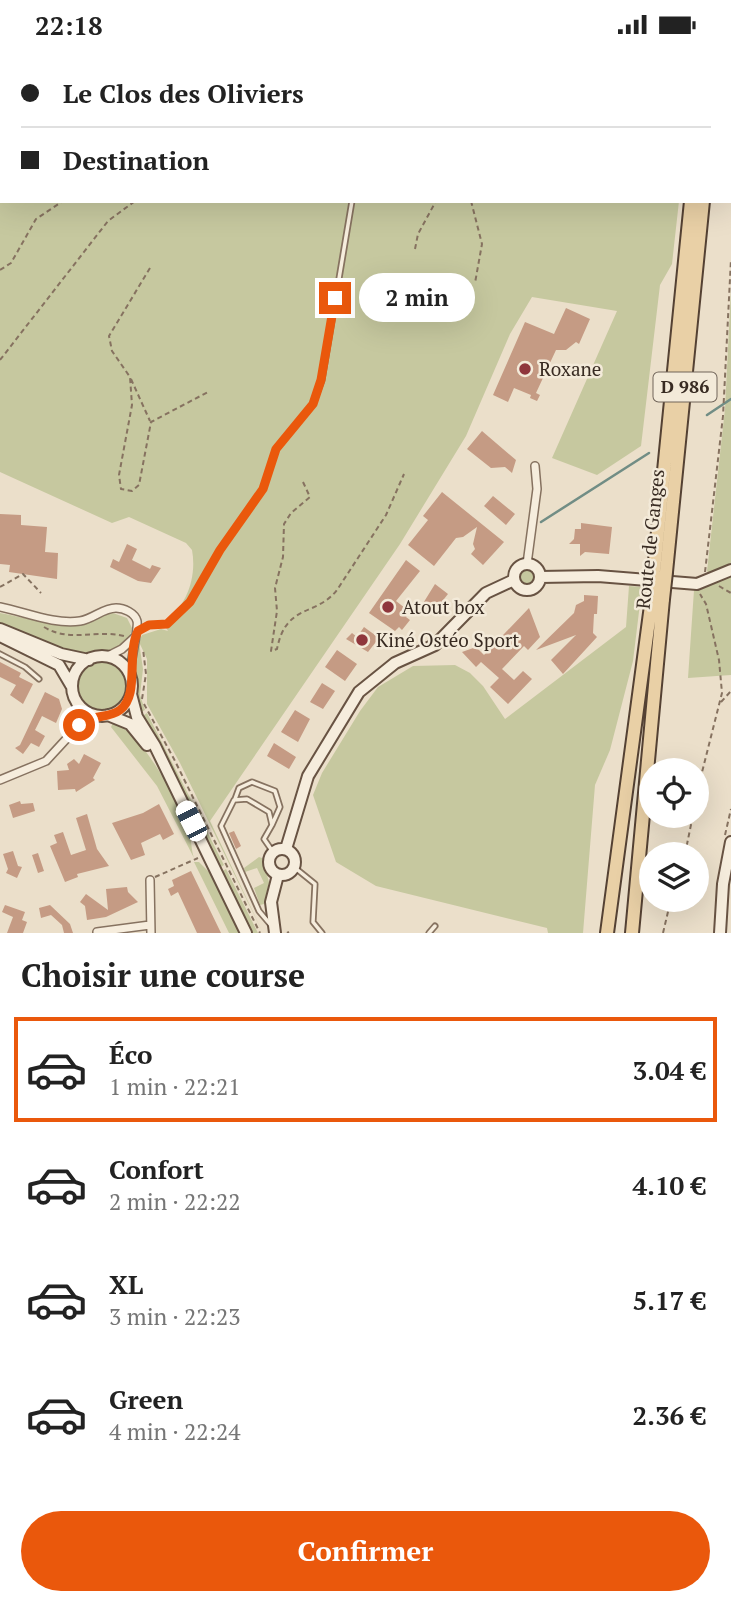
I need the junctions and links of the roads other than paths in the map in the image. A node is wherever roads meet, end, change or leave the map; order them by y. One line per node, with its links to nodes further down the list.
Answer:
1 (352, 203): 14 (lane)
2 (691, 203): 7 (main road, Route de Ganges / D 986)
3 (703, 203): 7 (main road, Route de Ganges / D 986)
4 (535, 466): 5 (street)
5 (527, 564): 8 (street); 9 (street)
6 (731, 570): 8 (street)
7 (660, 571): 10 (main road, D 986, bridge)
8 (540, 577): 9 (street)
9 (514, 580): 29 (street)
10 (658, 598): 33 (main road, D 986); 44 (main road, Route de Ganges / D 986)
11 (0, 607): 14 (street)
12 (0, 629): 17 (street)
13 (0, 636): 21 (street)
14 (134, 638): 16 (street); 18 (street)
15 (0, 654): 19 (lane)
16 (106, 657): 17 (street); 18 (street)
17 (89, 660): 21 (street)
18 (130, 675): 20 (street)
19 (40, 679)
20 (131, 694): 22 (street); 24 (street)
21 (74, 695): 22 (street); 23 (street)
22 (104, 715): 23 (street); 24 (street)
23 (69, 735): 25 (street)
24 (163, 767): 39 (street)
25 (0, 780)
26 (234, 800): 27 (lane); 27 (lane); 37 (lane)
27 (272, 825): 30 (lane)
28 (731, 842): 45 (street)
29 (286, 849): 30 (street); 31 (street)
30 (273, 852): 32 (street)
31 (294, 867): 32 (street); 40 (lane)
32 (278, 875): 37 (street)
33 (617, 877): 42 (main road); 43 (main road, D 986)
34 (150, 880): 36 (street)
35 (435, 926): 41 (lane)
36 (151, 929): 38 (street)
37 (274, 929)
38 (97, 932)
39 (246, 933)
40 (322, 933)
41 (429, 933)
42 (601, 933)
43 (607, 933)
44 (632, 933)
45 (720, 933)

